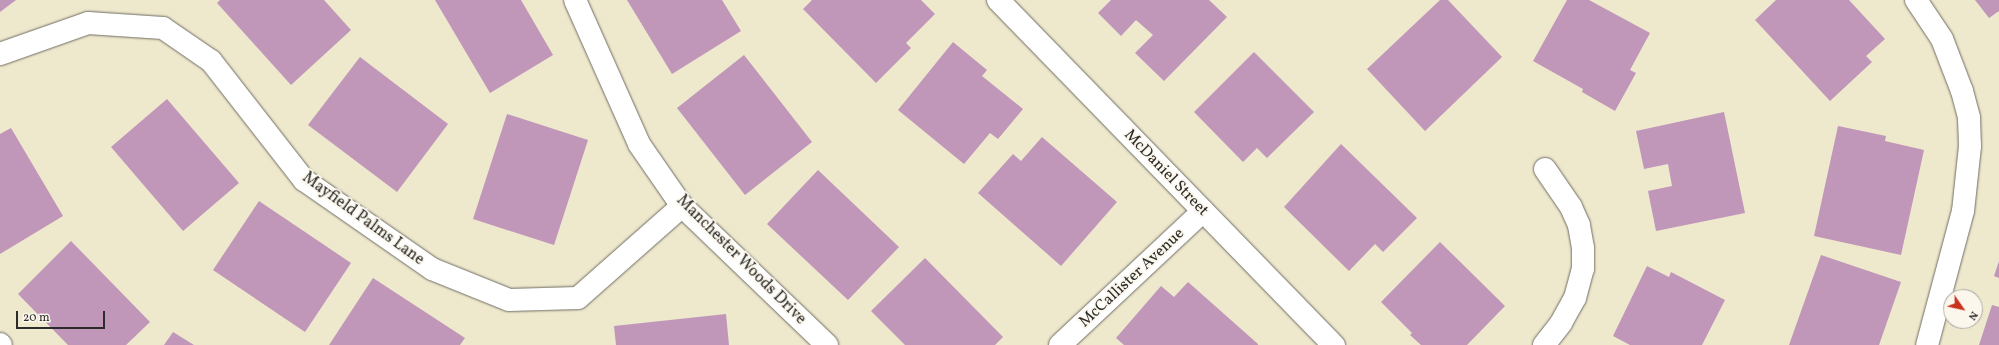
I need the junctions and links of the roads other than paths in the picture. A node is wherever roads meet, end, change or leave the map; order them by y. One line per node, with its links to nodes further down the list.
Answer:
1 (575, 0): 6 (street, Manchester Woods Drive)
2 (1916, 0): 12 (street)
3 (1008, 4): 7 (street, McDaniel Street)
4 (0, 54): 6 (street, Mayfield Palms Lane)
5 (1545, 169): 11 (street)
6 (682, 206): 8 (street, Manchester Woods Drive)
7 (1203, 211): 9 (street, McCallister Avenue); 10 (street, McDaniel Street)
8 (827, 345)
9 (1060, 345)
10 (1334, 345)
11 (1544, 345)
12 (1927, 345)

